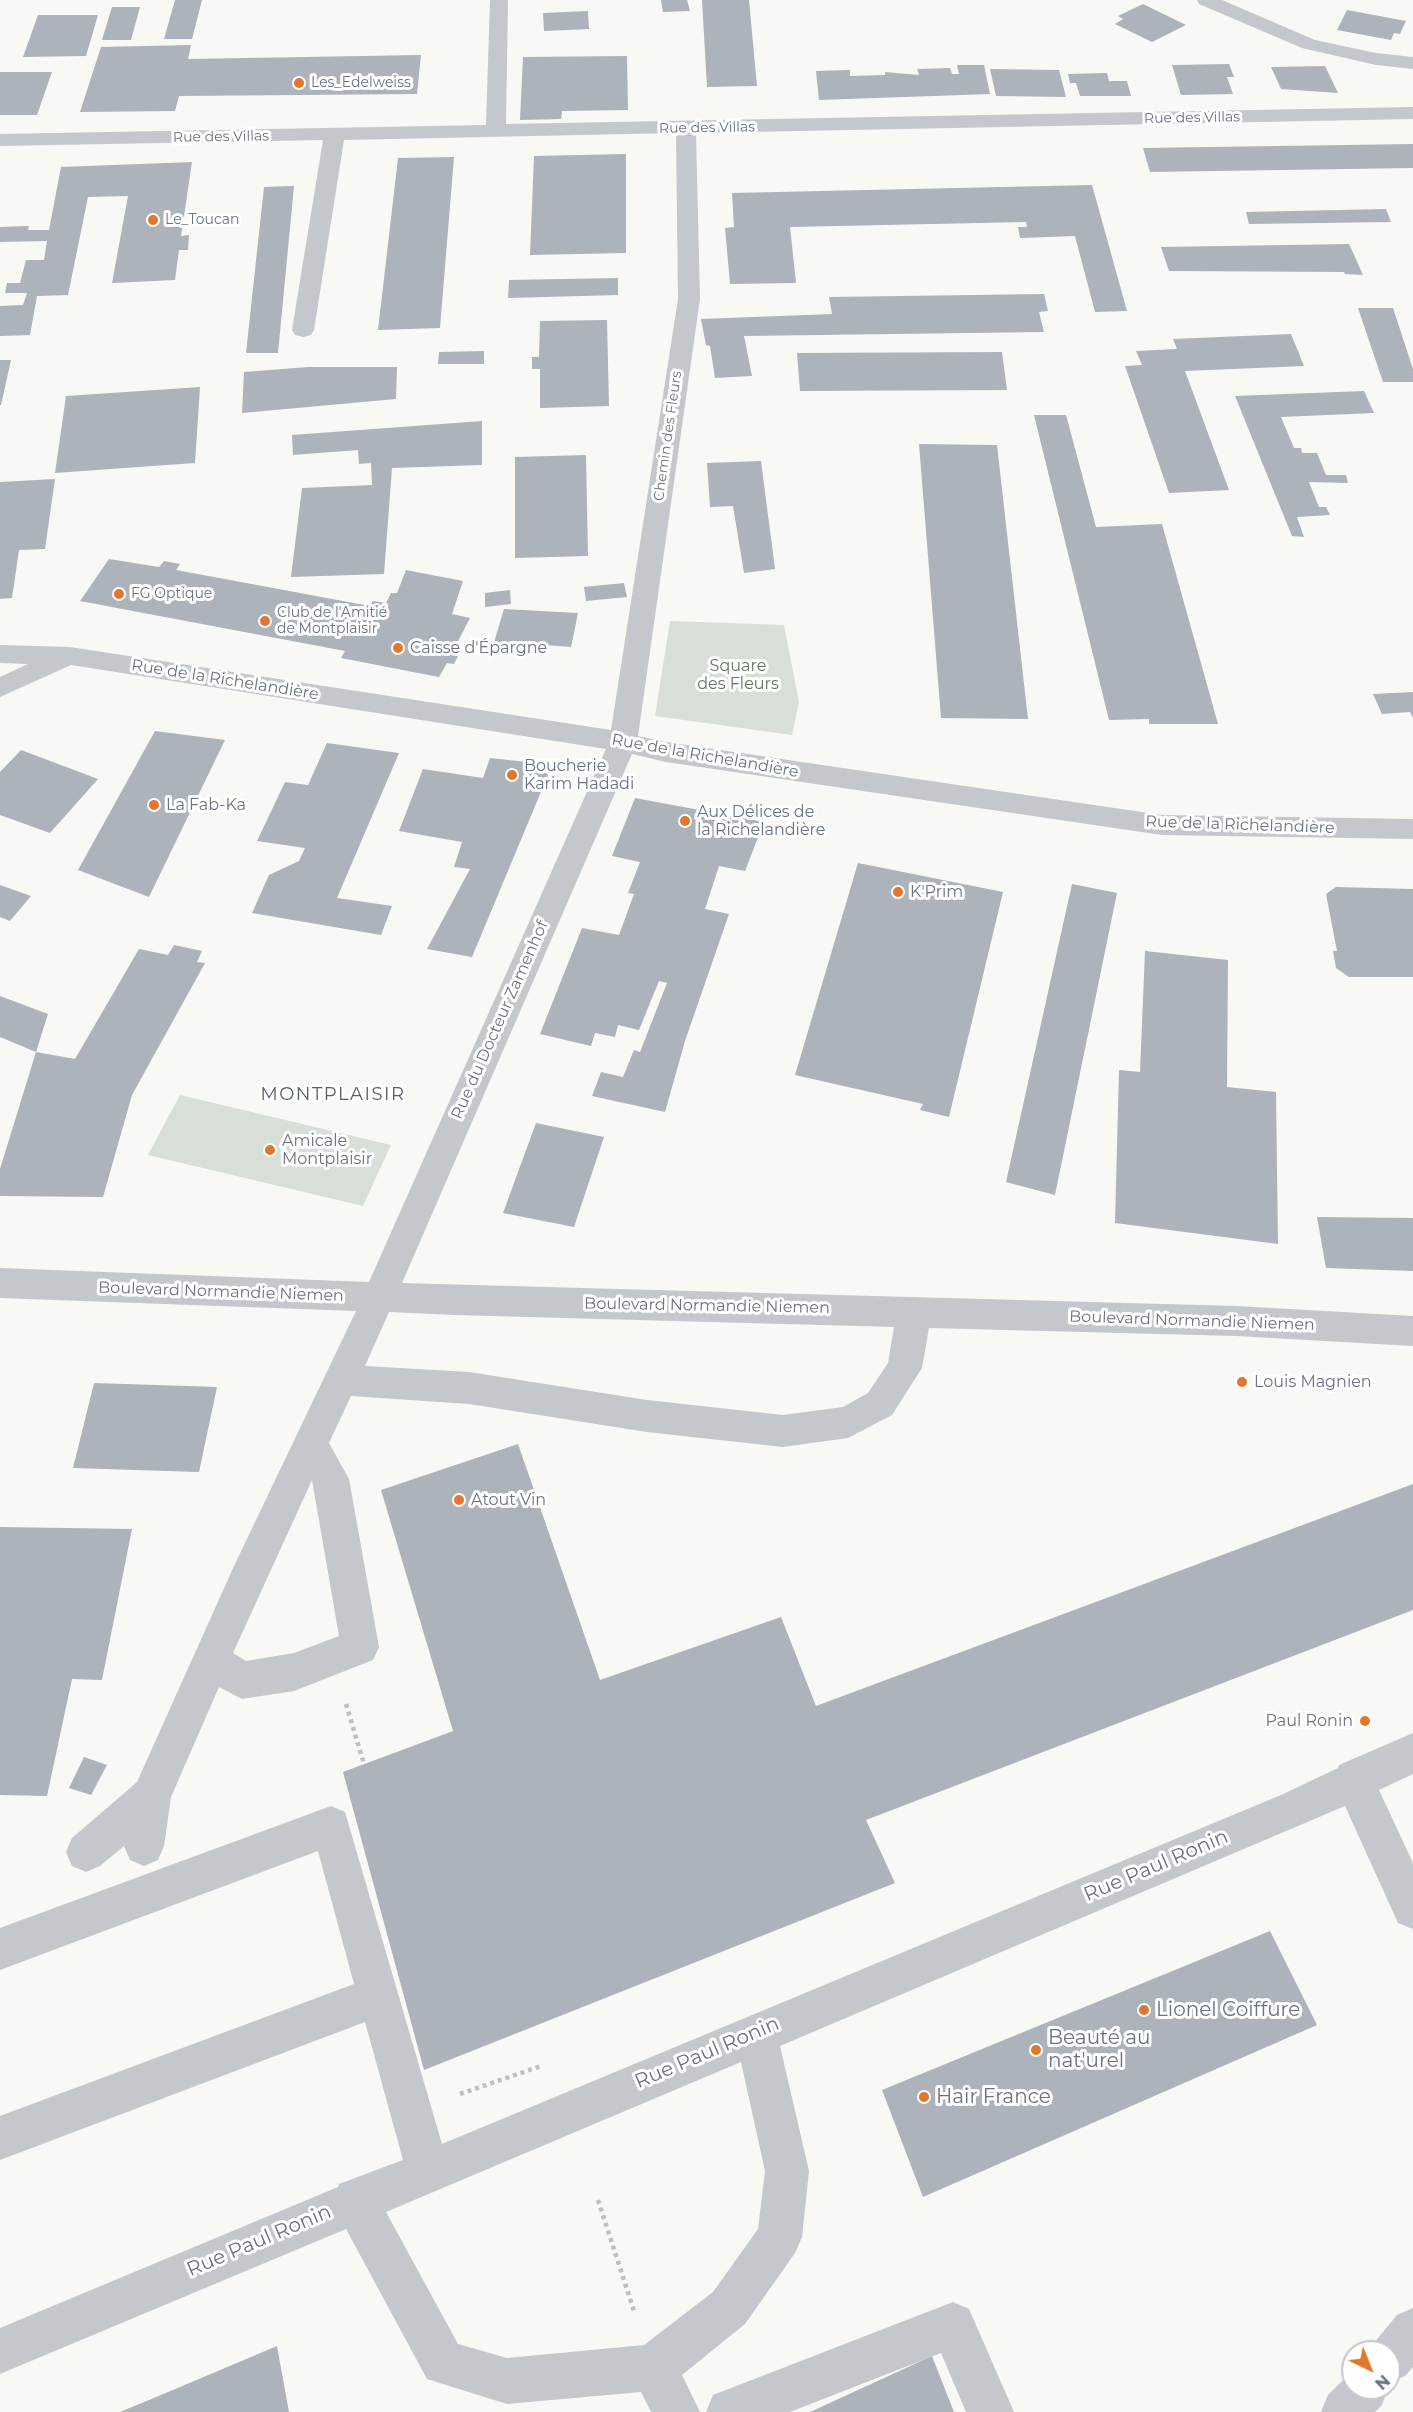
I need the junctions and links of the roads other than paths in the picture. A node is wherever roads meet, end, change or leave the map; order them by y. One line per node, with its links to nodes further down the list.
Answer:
1 (499, 0): 6 (street)
2 (1206, 0): 3 (street)
3 (1413, 63)
4 (1413, 113): 5 (street, Rue des Villas)
5 (686, 129): 6 (street, Rue des Villas); 14 (street, Chemin des Fleurs)
6 (496, 132): 7 (street, Rue des Villas)
7 (334, 135): 8 (street, Rue des Villas); 9 (street)
8 (0, 140)
9 (303, 330)
10 (9, 654): 11 (street, Rue de la Richelandière); 12 (street)
11 (70, 656): 12 (street); 14 (street, Rue de la Richelandière)
12 (4, 687): 13 (street)
13 (0, 711)
14 (623, 742): 15 (street, Rue de la Richelandière); 17 (street, Rue du Docteur Zamenhof)
15 (1413, 829)
16 (0, 1283): 17 (street, Boulevard Normandie Niemen)
17 (379, 1298): 18 (street, Boulevard Normandie Niemen); 20 (street, Rue du Docteur Zamenhof)
18 (914, 1311): 19 (street, Boulevard Normandie Niemen); 20 (street)
19 (1413, 1331)
20 (339, 1380): 21 (street, Rue du Docteur Zamenhof)
21 (310, 1444): 22 (street, Rue du Docteur Zamenhof); 22 (street)
22 (211, 1661): 25 (street, Rue du Docteur Zamenhof)
23 (1413, 1753): 24 (street, Rue Paul Ronin)
24 (1353, 1779): 28 (street); 31 (street, Rue Paul Ronin)
25 (151, 1796): 26 (street); 27 (street)
26 (144, 1846)
27 (86, 1852)
28 (1413, 1908)
29 (0, 1949): 30 (street)
30 (378, 1996): 32 (street); 33 (street)
31 (756, 2033): 33 (street, Rue Paul Ronin); 38 (street)
32 (0, 2138)
33 (428, 2170): 34 (street, Rue Paul Ronin)
34 (355, 2200): 37 (street, Rue Paul Ronin); 38 (street)
35 (1413, 2331): 36 (street)
36 (1401, 2346)
37 (0, 2351)
38 (653, 2367): 40 (street)
39 (1355, 2400): 43 (street)
40 (676, 2412)
41 (730, 2412): 42 (street)
42 (990, 2412)
43 (1345, 2412)

